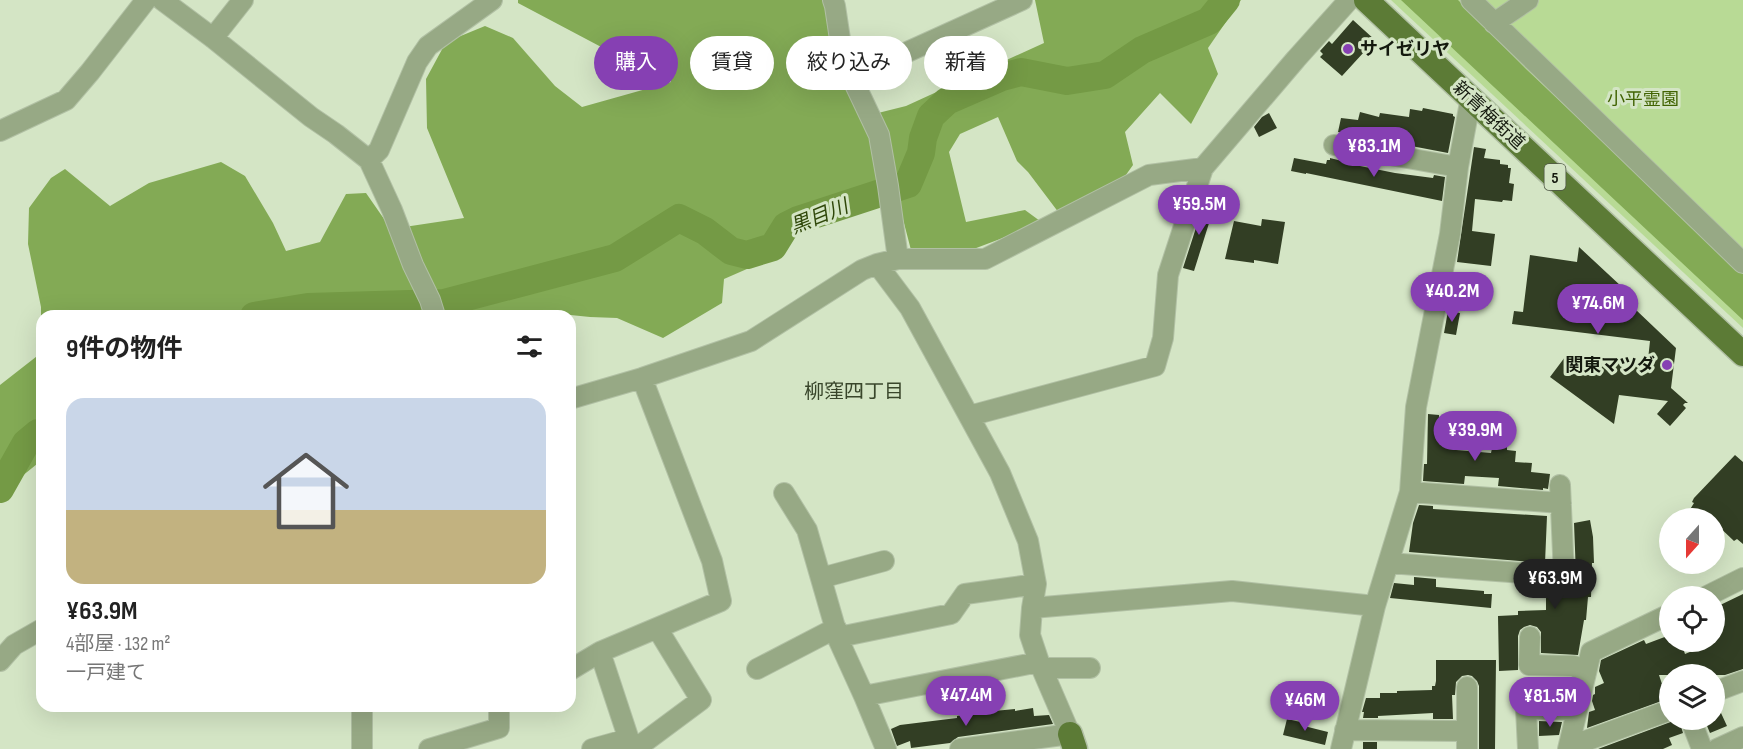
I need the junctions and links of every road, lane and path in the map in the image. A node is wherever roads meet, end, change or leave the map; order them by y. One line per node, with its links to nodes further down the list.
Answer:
1 (146, 0): 17 (street)
2 (162, 0): 13 (street)
3 (243, 0): 13 (street)
4 (492, 0): 19 (street)
5 (832, 0): 12 (street)
6 (1022, 0): 14 (street)
7 (1349, 0): 21 (street)
8 (1366, 0): 16 (main road, 新青梅街道 / 5)
9 (1471, 0): 11 (street)
10 (1528, 0): 11 (street)
11 (1494, 23): 23 (street)
12 (839, 36)
13 (213, 38): 19 (street)
14 (912, 50)
15 (858, 90): 22 (street)
16 (1471, 97): 20 (street); 26 (main road, 新青梅街道 / 5)
17 (0, 131)
18 (1334, 145): 20 (street)
19 (369, 160): 25 (street)
20 (1458, 166): 30 (street)
21 (1203, 168): 22 (street); 29 (street)
22 (898, 259): 24 (street)
23 (1743, 262)
24 (877, 264): 27 (street); 29 (street)
25 (433, 309)
26 (1743, 354)
27 (642, 378): 28 (street); 41 (street)
28 (576, 397)
29 (969, 416): 36 (street)
30 (1410, 492): 33 (street); 33 (street)
31 (784, 494): 34 (street)
32 (884, 561): 34 (street)
33 (1389, 563): 38 (street)
34 (821, 578): 43 (street)
35 (1743, 578): 37 (street)
36 (1036, 584): 39 (street); 43 (street)
37 (1725, 587)
38 (1375, 606): 39 (street); 61 (street)
39 (1032, 608): 48 (street)
40 (1659, 619): 52 (street)
41 (657, 628): 46 (street); 67 (street)
42 (36, 631): 45 (street)
43 (837, 633): 51 (street); 56 (street)
44 (1530, 638): 52 (street)
45 (7, 642): 47 (street)
46 (600, 652): 49 (street); 67 (street)
47 (0, 661)
48 (1041, 665): 50 (street); 56 (street); 66 (street)
49 (576, 666)
50 (1090, 668)
51 (757, 669)
52 (1586, 673): 57 (street)
53 (1743, 681): 55 (street)
54 (1467, 687): 65 (street)
55 (1725, 688)
56 (864, 696): 72 (street)
57 (1577, 710): 68 (street); 75 (street)
58 (362, 712): 69 (street)
59 (499, 712): 70 (street)
60 (1659, 714): 68 (street)
61 (1345, 730): 64 (street); 74 (street)
62 (1695, 730): 76 (street)
63 (1743, 737): 77 (street)
64 (1404, 739): 65 (street)
65 (1467, 740)
66 (1072, 741): 73 (street)
67 (632, 746): 71 (street)
68 (1568, 748)
69 (362, 749)
70 (429, 749)
71 (592, 749)
72 (886, 749)
73 (960, 749)
74 (1341, 749)
75 (1528, 749)
76 (1702, 749)
77 (1717, 749)

